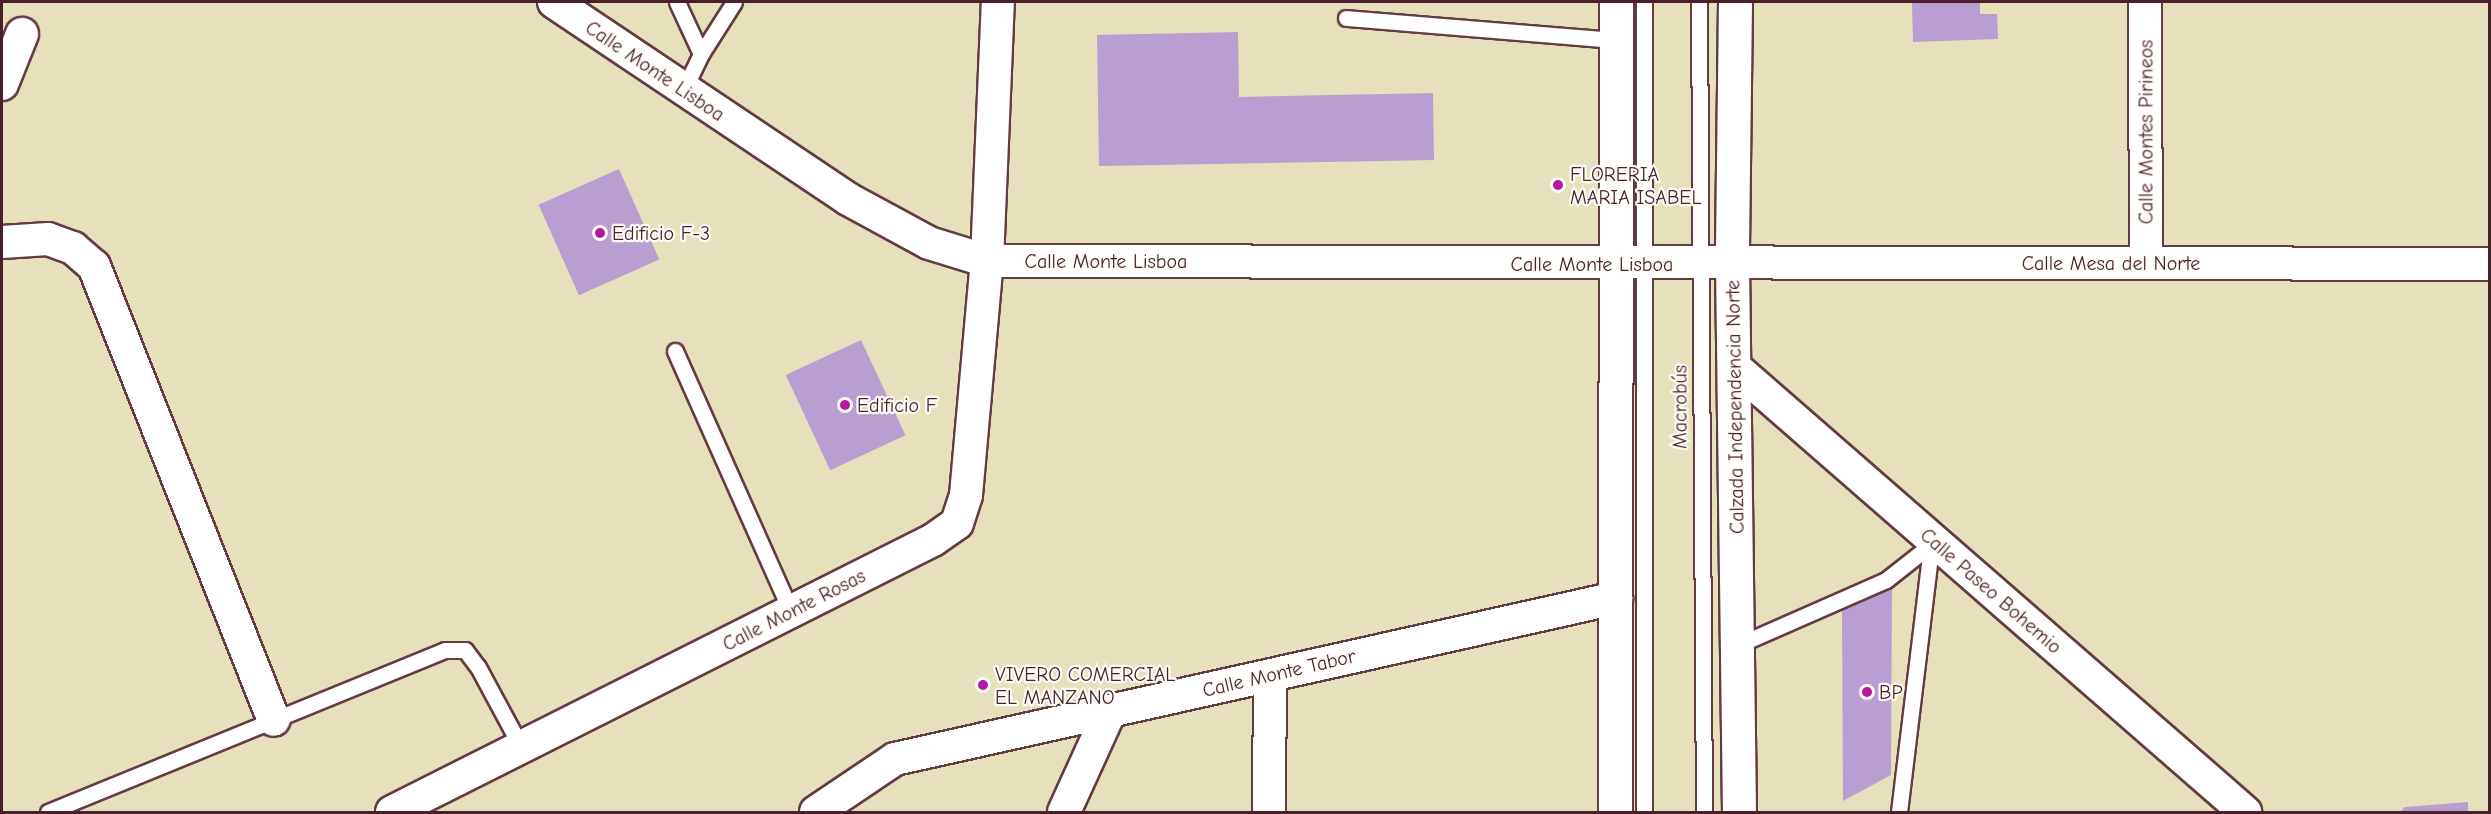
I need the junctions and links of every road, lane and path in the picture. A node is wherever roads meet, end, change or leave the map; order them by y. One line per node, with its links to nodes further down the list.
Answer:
1 (554, 2): 15 (street, Calle Monte Lisboa)
2 (677, 2): 13 (lane)
3 (734, 2): 13 (lane)
4 (998, 2): 17 (street, Calle Monte Rosas)
5 (1616, 2): 12 (main road)
6 (1644, 2): 20 (lane, Macrobús)
7 (1699, 2): 21 (lane, Macrobús)
8 (1735, 2): 18 (main road, Calzada Independencia Norte)
9 (2145, 2): 19 (street, Calle Montes Pirineos)
10 (1346, 18): 12 (lane)
11 (22, 34): 14 (street)
12 (1616, 40): 20 (main road)
13 (701, 54): 15 (lane)
14 (2, 84)
15 (682, 91): 17 (street, Calle Monte Lisboa)
16 (2, 242): 31 (street)
17 (987, 261): 20 (street, Calle Monte Lisboa); 27 (street, Calle Monte Rosas)
18 (1732, 263): 19 (street, Calle Mesa del Norte); 21 (street, Calle Monte Lisboa); 24 (main road, Calzada Independencia Norte)
19 (2146, 263): 22 (street, Calle Mesa del Norte)
20 (1629, 264): 21 (street, Calle Monte Lisboa); 26 (main road); 39 (lane, Macrobús)
21 (1699, 264): 40 (lane, Macrobús)
22 (2490, 264)
23 (675, 351): 27 (lane)
24 (1738, 370): 25 (street, Calle Paseo Bohemio); 28 (main road, Calzada Independencia Norte)
25 (1933, 545): 28 (lane); 42 (lane); 43 (street, Calle Paseo Bohemio)
26 (1616, 598): 29 (street, Calle Monte Tabor); 38 (main road)
27 (791, 612): 32 (street, Calle Monte Rosas)
28 (1738, 645): 41 (main road, Calzada Independencia Norte)
29 (1270, 676): 30 (street, Calle Monte Tabor); 37 (street)
30 (1110, 711): 35 (street, Calle Monte Tabor); 36 (street)
31 (274, 720): 32 (lane); 33 (lane)
32 (521, 747): 34 (street, Calle Monte Rosas)
33 (48, 813)
34 (392, 813)
35 (816, 813)
36 (1064, 813)
37 (1269, 813)
38 (1615, 813)
39 (1644, 813)
40 (1704, 813)
41 (1739, 813)
42 (1899, 813)
43 (2245, 813)

